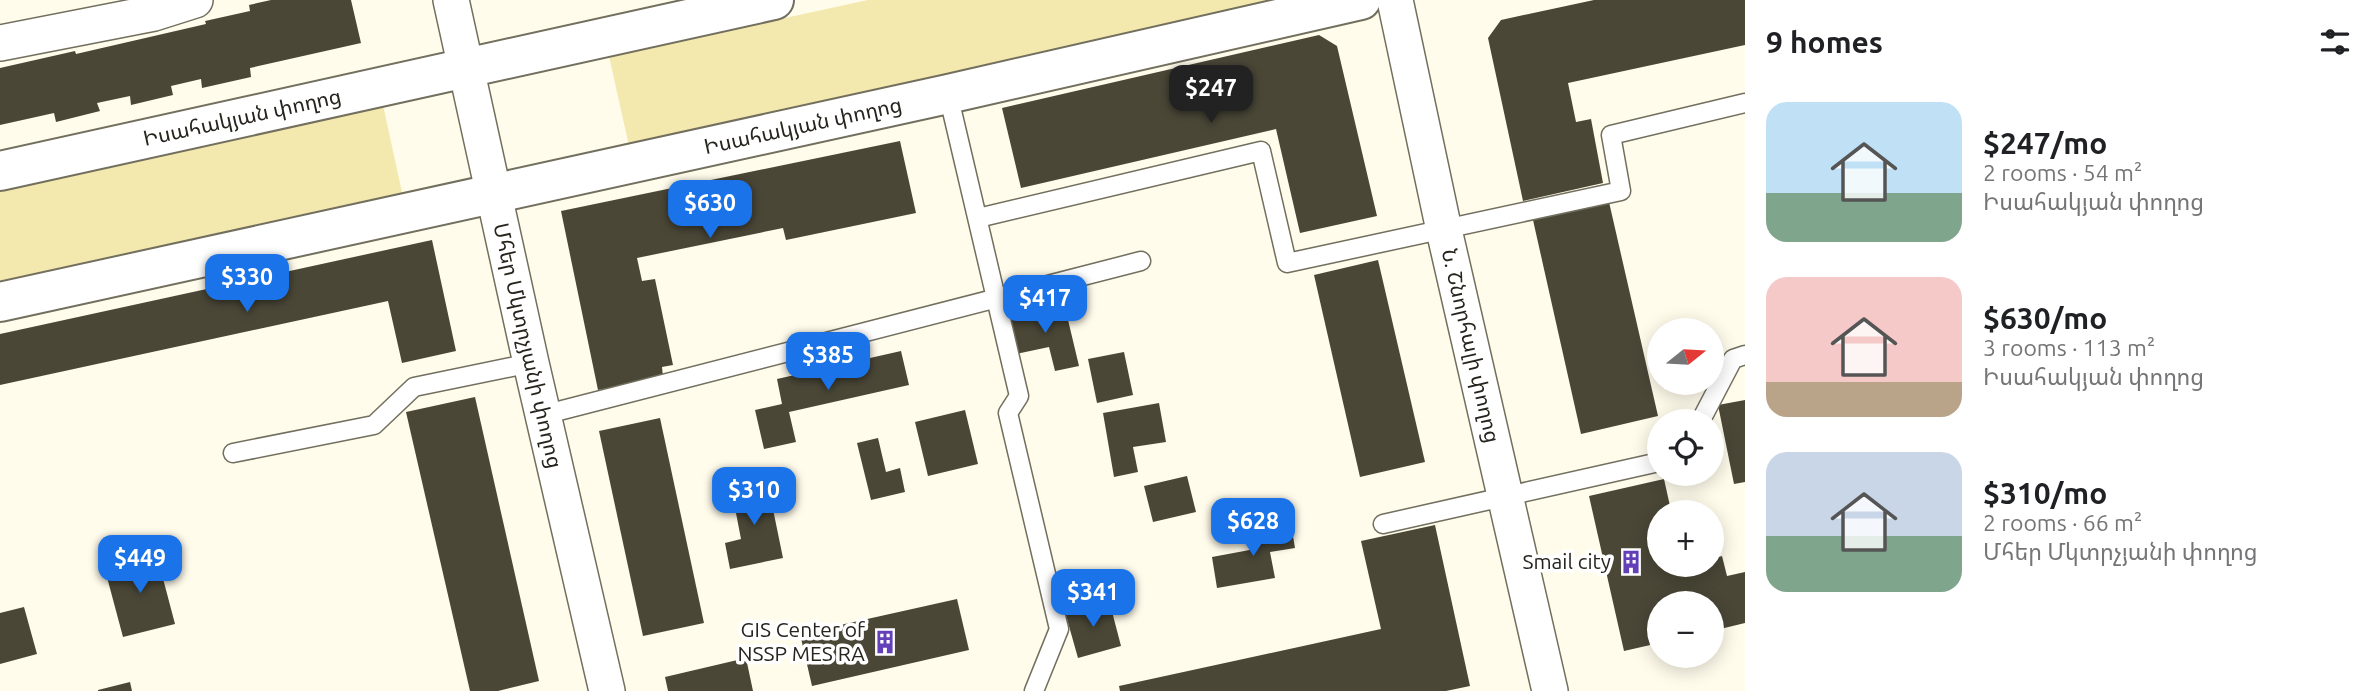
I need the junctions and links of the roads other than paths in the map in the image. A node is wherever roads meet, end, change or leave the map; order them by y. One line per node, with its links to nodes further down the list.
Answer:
1 (195, 0): 6 (street)
2 (451, 0): 7 (street, Մհեր Մկտրչյանի փողոց)
3 (774, 0): 7 (street, Իսահակյան փողոց)
4 (1361, 0): 8 (street, Իսահակյան փողոց)
5 (1395, 0): 13 (street, Ն. Շնորհալի փողոց)
6 (0, 43)
7 (466, 68): 10 (street, Իսահակյան փողոց); 11 (street, Մհեր Մկտրչյանի փողոց)
8 (948, 94): 11 (street, Իսահակյան փողոց); 12 (lane)
9 (1745, 103): 13 (lane)
10 (0, 172)
11 (493, 194): 16 (street, Իսահակյան փողոց); 18 (street, Մհեր Մկտրչյանի փողոց)
12 (978, 218): 13 (lane); 15 (lane)
13 (1444, 230): 23 (street, Ն. Շնորհալի փողոց)
14 (1140, 261): 15 (lane)
15 (996, 299): 20 (lane); 26 (lane)
16 (0, 302)
17 (1745, 355): 19 (lane)
18 (531, 363): 20 (street, Մհեր Մկտրչյանի փողոց); 21 (lane)
19 (1707, 409)
20 (543, 415): 25 (street, Մհեր Մկտրչյանի փողոց)
21 (233, 453)
22 (1647, 466): 23 (lane)
23 (1505, 498): 24 (lane); 27 (street, Ն. Շնորհալի փողոց)
24 (1383, 524)
25 (605, 691)
26 (1034, 691)
27 (1550, 691)

